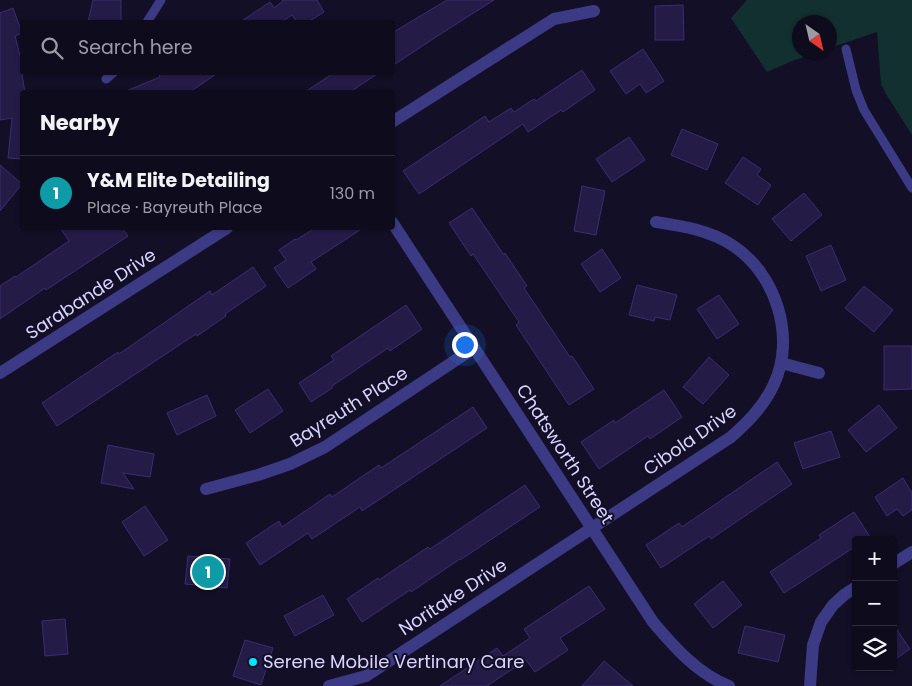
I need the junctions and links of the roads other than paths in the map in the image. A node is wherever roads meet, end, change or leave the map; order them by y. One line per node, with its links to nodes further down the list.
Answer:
1 (161, 0): 3 (lane)
2 (594, 11): 7 (street)
3 (148, 20)
4 (846, 49): 8 (lane)
5 (111, 75): 6 (lane)
6 (106, 79)
7 (395, 120)
8 (912, 188)
9 (656, 222): 13 (street, Cibola Drive)
10 (395, 227): 12 (street, Chatsworth Street)
11 (224, 230): 14 (street, Sarabande Drive)
12 (474, 348): 16 (street, Bayreuth Place); 17 (street, Chatsworth Street)
13 (781, 363): 15 (street); 17 (street, Cibola Drive)
14 (0, 373)
15 (819, 373)
16 (206, 489)
17 (592, 527): 21 (street, Noritake Drive); 22 (street, Chatsworth Street)
18 (912, 552): 19 (street)
19 (897, 561)
20 (852, 590): 23 (street)
21 (329, 686)
22 (729, 686)
23 (810, 686)

